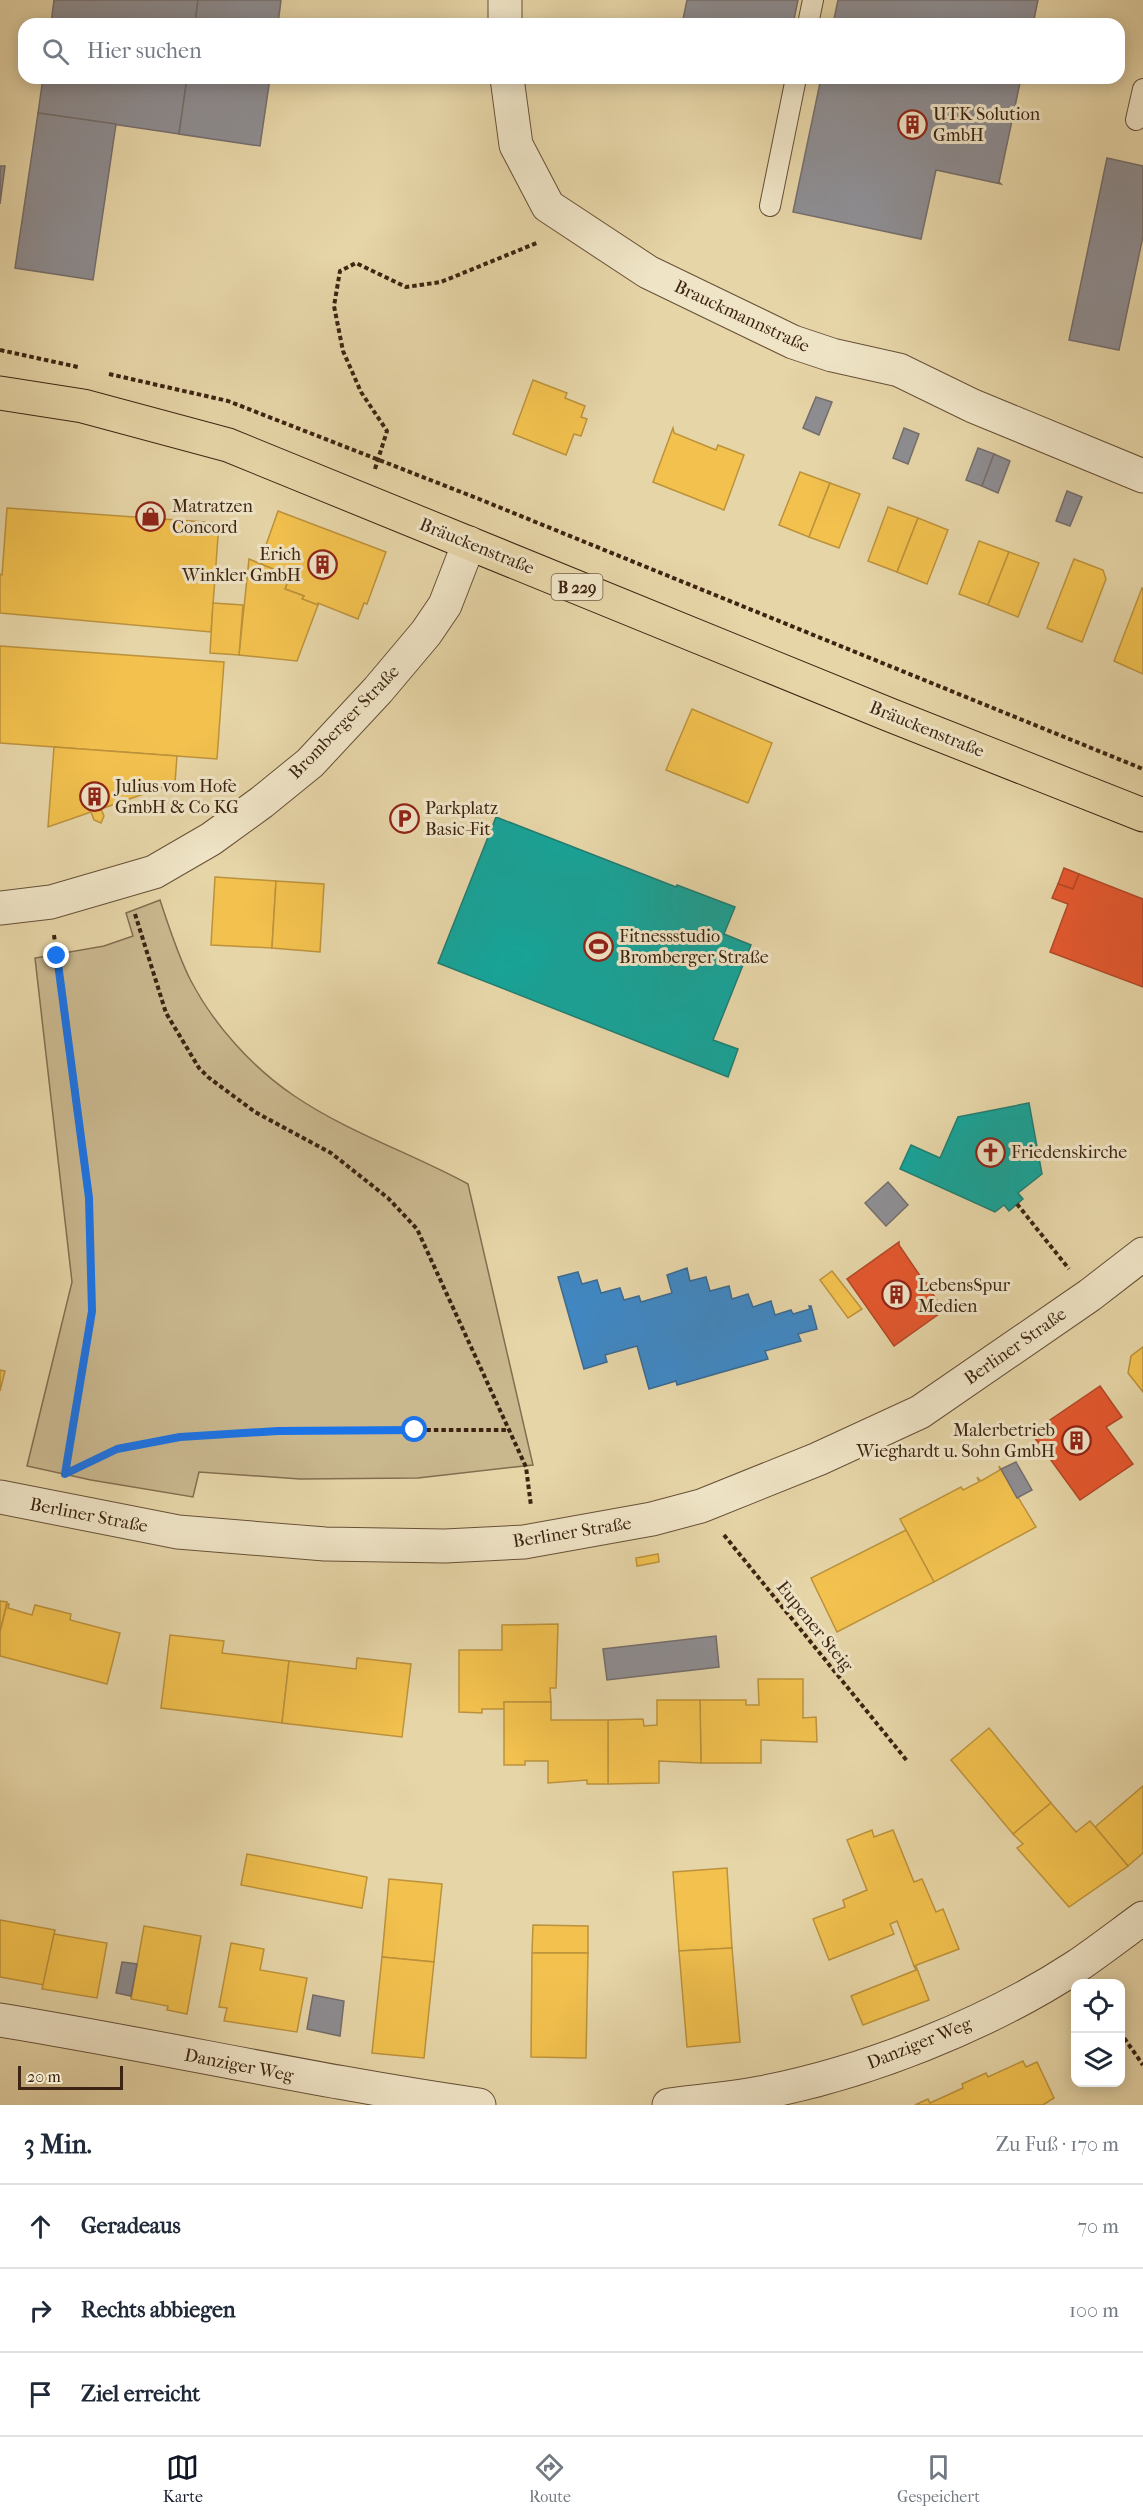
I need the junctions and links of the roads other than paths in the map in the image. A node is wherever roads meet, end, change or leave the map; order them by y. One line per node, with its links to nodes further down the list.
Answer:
1 (505, 0): 3 (street)
2 (813, 0): 4 (lane)
3 (505, 18)
4 (809, 18)
5 (508, 84): 11 (street, Brauckmannstraße)
6 (795, 84): 9 (lane)
7 (1143, 89): 8 (lane)
8 (1136, 120)
9 (770, 206)
10 (0, 393): 12 (main road, Bräuckenstraße / B 229)
11 (1143, 476)
12 (469, 543): 13 (main road, Bräuckenstraße / B 229); 14 (street, Bromberger Straße)
13 (1143, 815)
14 (0, 908)
15 (1143, 1254): 16 (street, Berliner Straße)
16 (0, 1497)
17 (1143, 1918): 21 (street, Danziger Weg)
18 (0, 2020): 19 (street, Danziger Weg)
19 (379, 2098): 20 (street, Danziger Weg)
20 (479, 2105)
21 (669, 2105)

